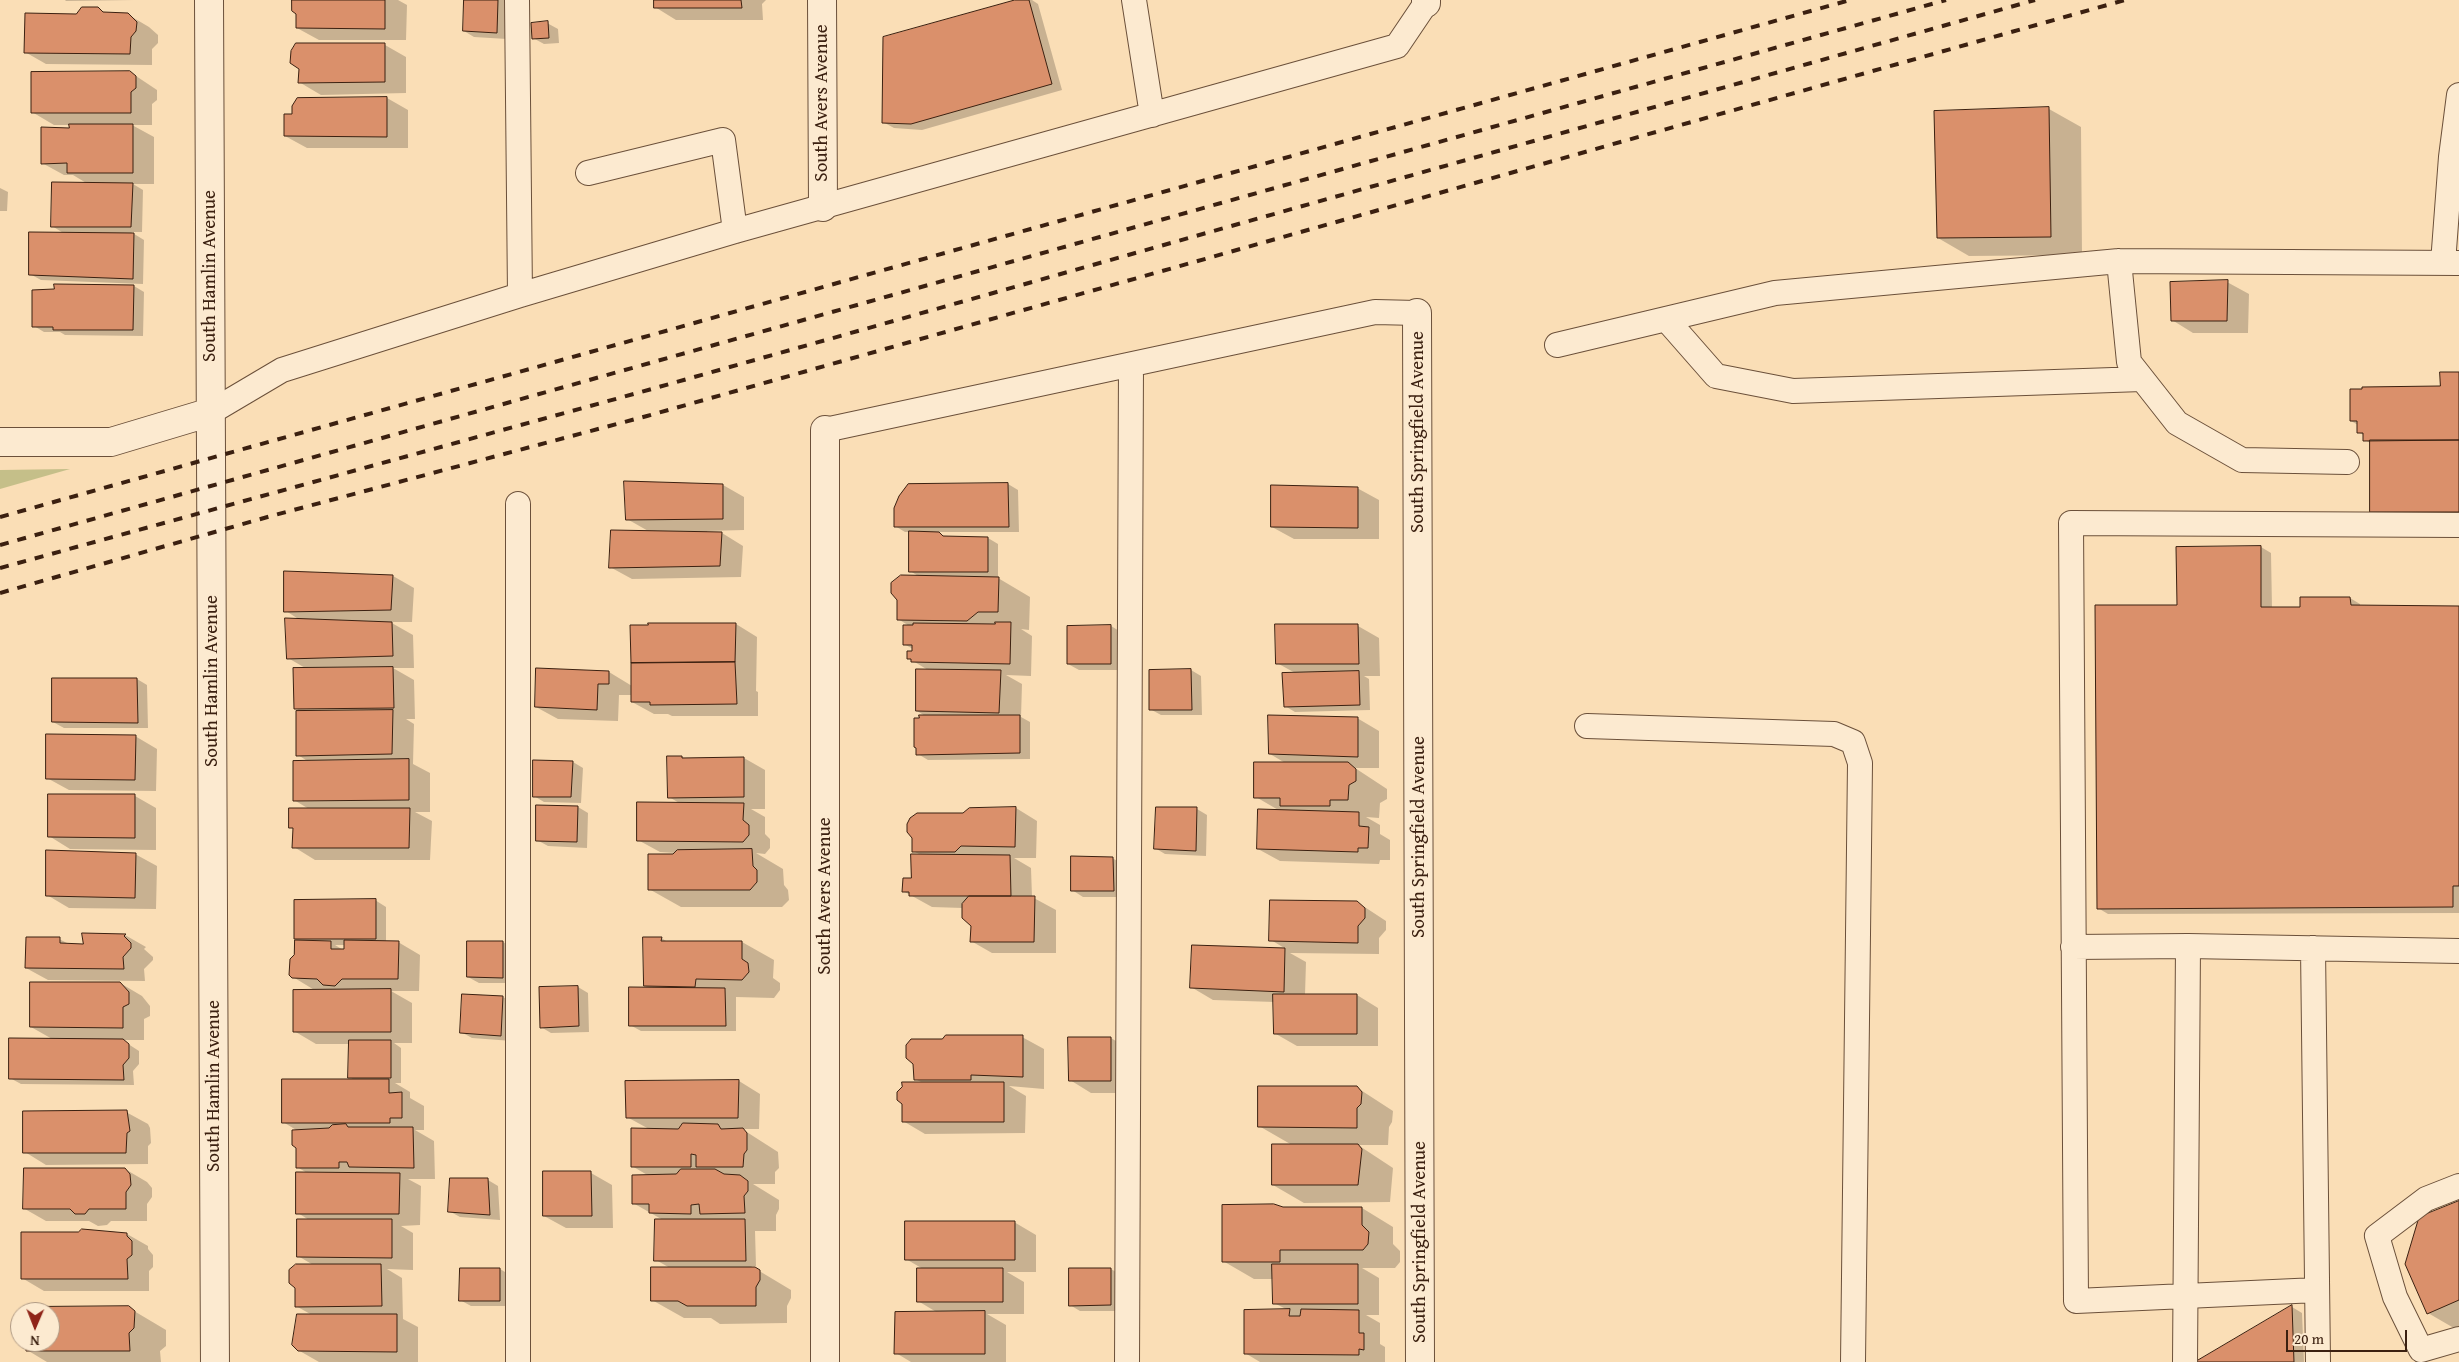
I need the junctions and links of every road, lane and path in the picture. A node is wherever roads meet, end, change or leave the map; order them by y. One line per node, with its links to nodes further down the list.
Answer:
1 (209, 0): 19 (street, South Hamlin Avenue)
2 (517, 0): 13 (lane)
3 (822, 0): 9 (street, South Avers Avenue)
4 (1134, 0): 7 (lane)
5 (1426, 2): 7 (lane)
6 (2459, 95): 12 (lane)
7 (1152, 115): 9 (lane)
8 (588, 173): 10 (lane)
9 (823, 207): 10 (lane)
10 (735, 231): 13 (lane)
11 (2119, 261): 12 (lane); 15 (lane); 18 (lane)
12 (2451, 263)
13 (520, 295): 19 (lane)
14 (1417, 312): 17 (lane); 39 (street, South Springfield Avenue)
15 (1666, 319): 16 (lane); 18 (lane)
16 (1557, 344)
17 (1131, 365): 20 (lane); 38 (lane)
18 (2142, 379): 22 (lane)
19 (210, 412): 21 (street); 35 (street, South Hamlin Avenue)
20 (824, 430): 37 (street, South Avers Avenue)
21 (0, 442)
22 (2347, 462)
23 (518, 504): 36 (lane)
24 (2459, 525): 27 (lane)
25 (1587, 726): 40 (lane)
26 (2188, 946): 27 (lane); 28 (lane); 32 (lane)
27 (2073, 947): 32 (lane)
28 (2313, 948): 29 (lane); 31 (lane)
29 (2459, 951)
30 (2459, 1186): 34 (lane)
31 (2317, 1290): 32 (lane); 42 (lane)
32 (2184, 1297): 41 (lane)
33 (2459, 1339): 34 (lane)
34 (2415, 1356)
35 (215, 1362)
36 (518, 1362)
37 (825, 1362)
38 (1127, 1362)
39 (1420, 1362)
40 (1853, 1362)
41 (2185, 1362)
42 (2318, 1362)

